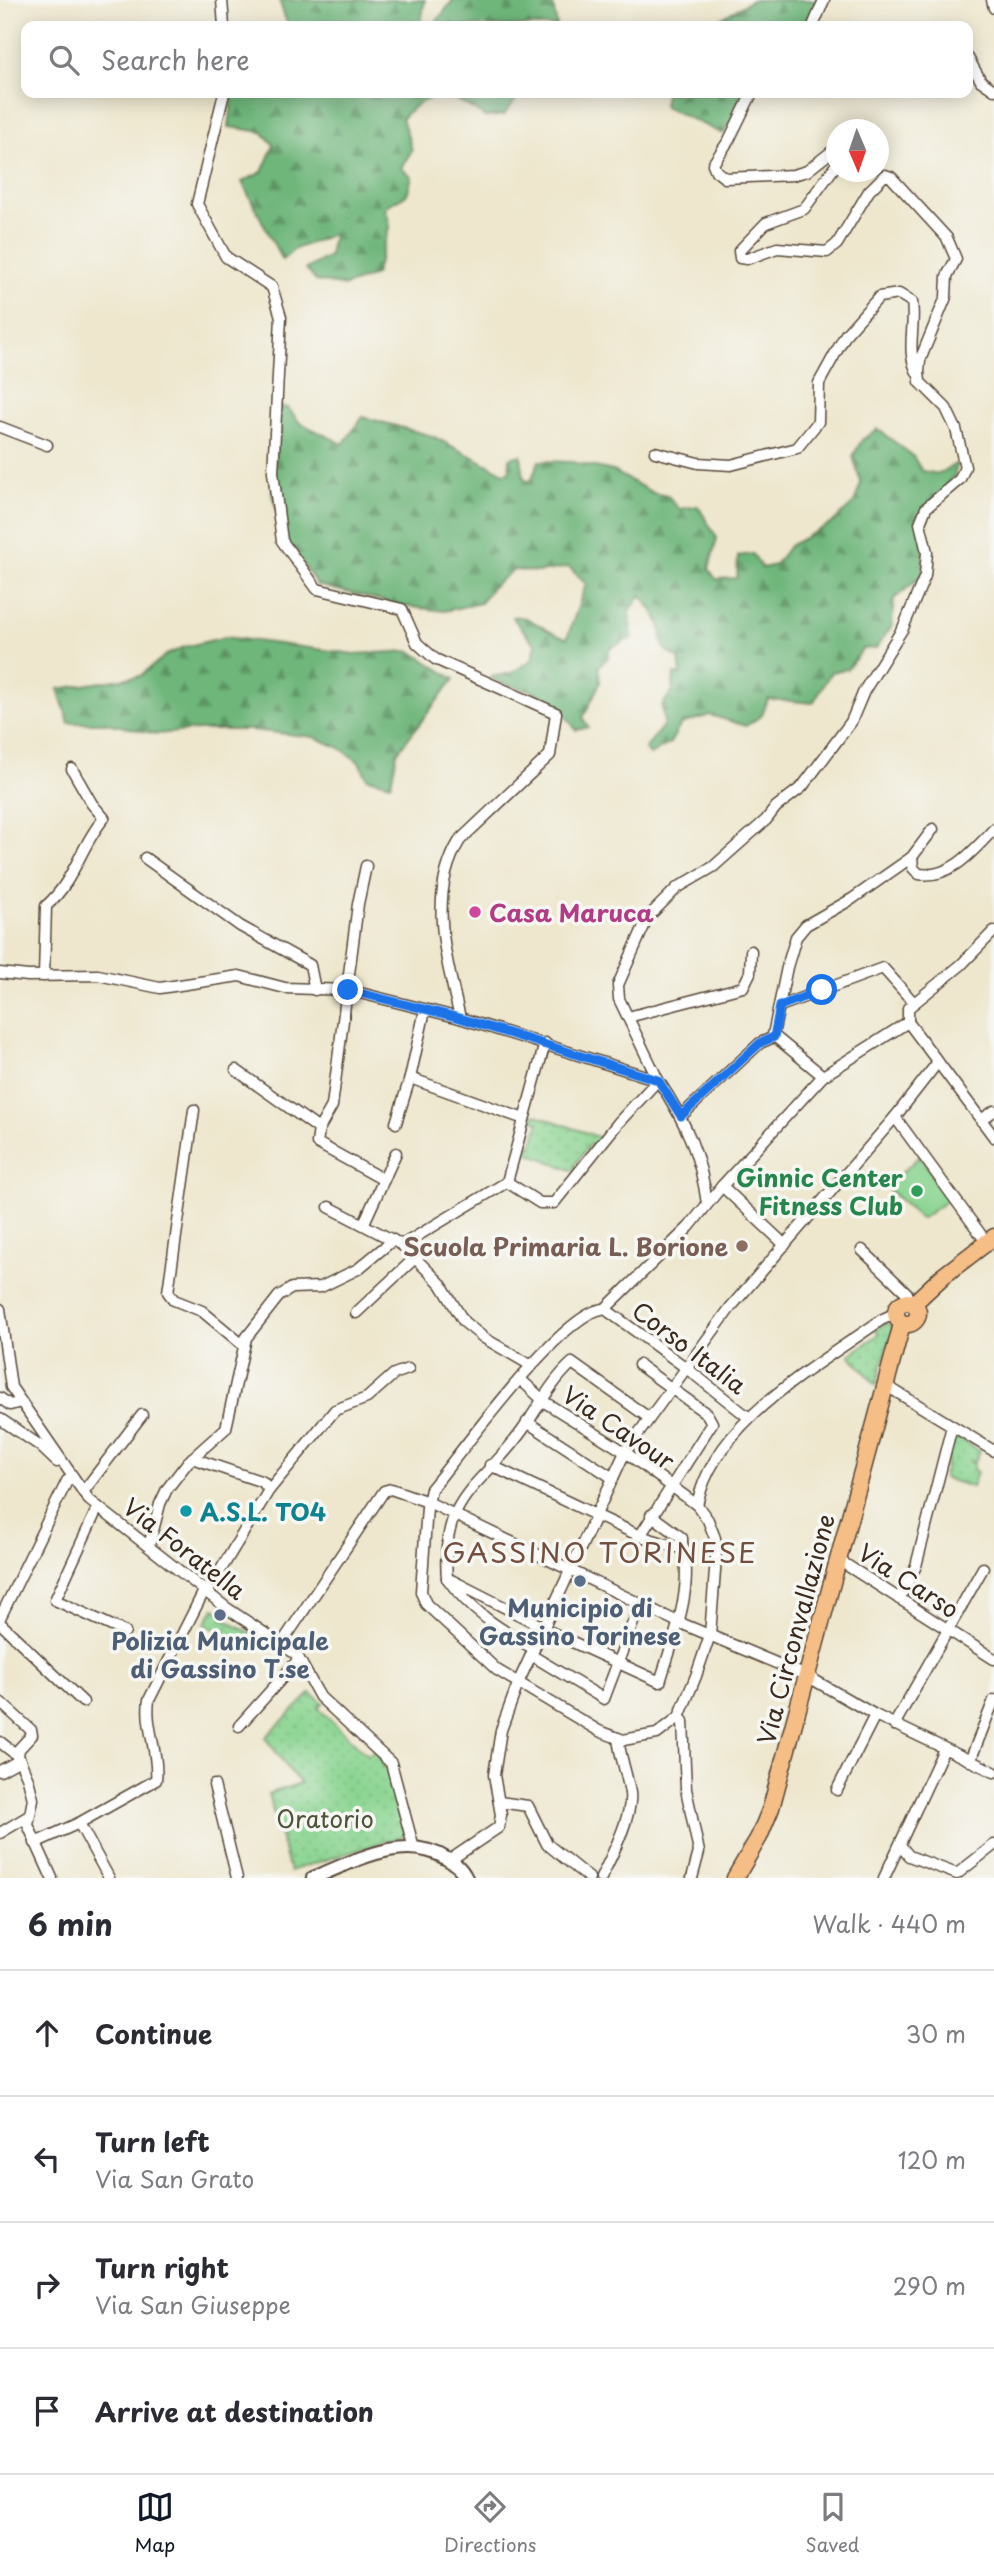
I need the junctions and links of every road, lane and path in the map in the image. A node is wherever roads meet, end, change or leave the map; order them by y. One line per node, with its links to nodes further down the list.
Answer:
1 (222, 0): 5 (street)
2 (824, 0): 6 (street)
3 (992, 0): 4 (street)
4 (994, 8)
5 (224, 21)
6 (815, 21)
7 (973, 67): 8 (street)
8 (994, 90)
9 (223, 98): 35 (street)
10 (750, 98): 11 (street)
11 (826, 156)
12 (889, 176): 15 (street)
13 (826, 179): 14 (street)
14 (878, 182)
15 (920, 377): 18 (street); 34 (street)
16 (0, 427): 17 (street)
17 (47, 445)
18 (655, 452)
19 (72, 769): 28 (street)
20 (933, 829): 22 (street)
21 (994, 829): 22 (street)
22 (912, 857): 32 (street)
23 (145, 858): 29 (street)
24 (366, 866): 30 (street)
25 (994, 930): 31 (street)
26 (751, 951): 34 (street)
27 (0, 973): 28 (street)
28 (44, 976): 29 (street)
29 (315, 990): 30 (street)
30 (348, 990): 33 (street); 51 (street)
31 (914, 1003): 32 (street); 36 (street)
32 (780, 1006): 37 (street)
33 (425, 1010): 35 (street); 42 (street)
34 (628, 1017): 43 (street)
35 (460, 1018): 38 (street)
36 (908, 1022): 39 (street); 41 (street)
37 (774, 1037): 41 (street); 46 (street)
38 (545, 1043): 43 (street); 48 (street)
39 (938, 1062): 47 (street); 49 (street)
40 (236, 1070): 51 (street)
41 (823, 1076): 56 (street)
42 (410, 1078): 48 (street); 50 (street)
43 (658, 1080): 46 (street); 55 (street)
44 (194, 1110): 70 (street)
45 (994, 1111): 49 (street)
46 (681, 1116): 57 (street)
47 (895, 1118): 60 (street); 62 (street)
48 (524, 1119): 55 (street)
49 (981, 1120): 52 (street)
50 (396, 1123)
51 (319, 1129): 54 (street)
52 (994, 1137)
53 (396, 1153): 54 (street)
54 (384, 1180): 59 (street)
55 (507, 1182): 61 (street)
56 (722, 1186): 57 (street); 62 (street)
57 (707, 1204): 67 (street)
58 (329, 1207): 59 (street)
59 (363, 1223): 61 (street)
60 (990, 1240): 65 (main road)
61 (398, 1243): 64 (street); 70 (street)
62 (785, 1245): 73 (street)
63 (862, 1250): 65 (street)
64 (415, 1258): 68 (street); 72 (street)
65 (911, 1303): 69 (main road, Via Circonvallazione)
66 (0, 1309): 80 (street)
67 (605, 1309): 72 (street, Corso Italia); 73 (street, Corso Italia)
68 (356, 1313)
69 (899, 1319): 76 (main road, Via Circonvallazione); 82 (street)
70 (244, 1346): 93 (street)
71 (639, 1365): 77 (street)
72 (532, 1366): 75 (street, Corso Italia)
73 (685, 1367): 77 (street); 82 (street, Corso Italia)
74 (408, 1369): 98 (street)
75 (520, 1379): 79 (street, Via Cavour); 100 (street, Corso Italia)
76 (884, 1385): 87 (street); 109 (main road, Via Circonvallazione)
77 (671, 1387): 83 (street); 97 (street)
78 (0, 1398): 80 (street)
79 (543, 1399): 83 (street); 86 (street); 92 (street, Via Cavour)
80 (21, 1402): 85 (street)
81 (142, 1415): 99 (street)
82 (748, 1417): 101 (street, Corso Italia)
83 (649, 1418): 92 (street)
84 (0, 1419): 89 (street)
85 (33, 1419): 88 (street); 89 (street)
86 (527, 1422): 94 (street); 96 (street)
87 (953, 1426): 91 (street); 114 (street)
88 (42, 1432): 90 (street); 95 (street)
89 (27, 1437): 90 (street)
90 (39, 1445): 95 (street)
91 (994, 1451)
92 (625, 1452): 96 (street); 97 (street, Via Cavour)
93 (192, 1458): 98 (street); 108 (street)
94 (490, 1465): 103 (street); 104 (street)
95 (73, 1477): 99 (street, Via Foratella); 116 (street)
96 (613, 1478): 104 (street)
97 (669, 1486): 101 (street, Via Cavour); 105 (street)
98 (269, 1490): 113 (street)
99 (83, 1492): 102 (street, Via Foratella)
100 (428, 1502): 103 (street); 122 (street); 128 (street, Corso Italia)
101 (698, 1505): 121 (street)
102 (99, 1507): 108 (street, Via Foratella); 120 (street)
103 (456, 1515): 111 (street); 112 (street)
104 (596, 1515): 106 (street); 111 (street)
105 (651, 1515): 106 (street); 107 (street)
106 (640, 1536): 107 (street)
107 (682, 1543): 117 (street)
108 (149, 1546): 113 (street, Via Foratella)
109 (837, 1559): 114 (street, Via Carso); 127 (main road, Via Circonvallazione)
110 (983, 1568): 119 (street)
111 (570, 1570): 115 (street); 118 (street)
112 (447, 1578): 118 (street); 123 (street)
113 (206, 1590): 122 (street, Via Foratella); 147 (street)
114 (899, 1599): 119 (street, Via Carso)
115 (640, 1604): 117 (street); 126 (street)
116 (0, 1620): 131 (street)
117 (678, 1622): 121 (street); 126 (street)
118 (544, 1628): 123 (street); 126 (street)
119 (946, 1630): 125 (street, Via Carso); 134 (street)
120 (125, 1632)
121 (710, 1635): 127 (street); 133 (street)
122 (282, 1643): 124 (street, Via Foratella)
123 (533, 1652): 126 (street); 128 (street)
124 (299, 1659): 135 (street); 150 (street, Via Foratella)
125 (994, 1659)
126 (617, 1664)
127 (807, 1676): 132 (street); 163 (main road, Via Circonvallazione)
128 (519, 1681): 136 (street, Corso Italia); 145 (street)
129 (994, 1700): 140 (street)
130 (0, 1702): 139 (street)
131 (83, 1702)
132 (875, 1715): 134 (street); 144 (street)
133 (679, 1717): 136 (street, Corso Italia); 162 (street)
134 (894, 1724): 138 (street)
135 (239, 1726)
136 (618, 1738): 161 (street)
137 (0, 1742): 139 (street)
138 (944, 1749): 140 (street); 151 (street)
139 (19, 1758): 141 (street); 146 (street)
140 (970, 1761): 142 (street)
141 (0, 1771)
142 (994, 1772)
143 (214, 1785): 157 (street)
144 (837, 1790)
145 (499, 1802): 153 (street); 160 (street)
146 (27, 1817): 148 (street); 149 (street)
147 (79, 1823): 149 (street); 156 (street)
148 (0, 1833)
149 (35, 1843): 155 (street)
150 (413, 1845): 153 (street); 158 (street)
151 (900, 1845): 154 (street); 164 (street)
152 (994, 1845): 154 (street)
153 (450, 1860): 159 (street)
154 (944, 1874)
155 (52, 1878)
156 (109, 1878)
157 (237, 1878)
158 (313, 1878)
159 (466, 1878)
160 (589, 1878)
161 (601, 1878)
162 (692, 1878)
163 (735, 1878)
164 (884, 1878)

